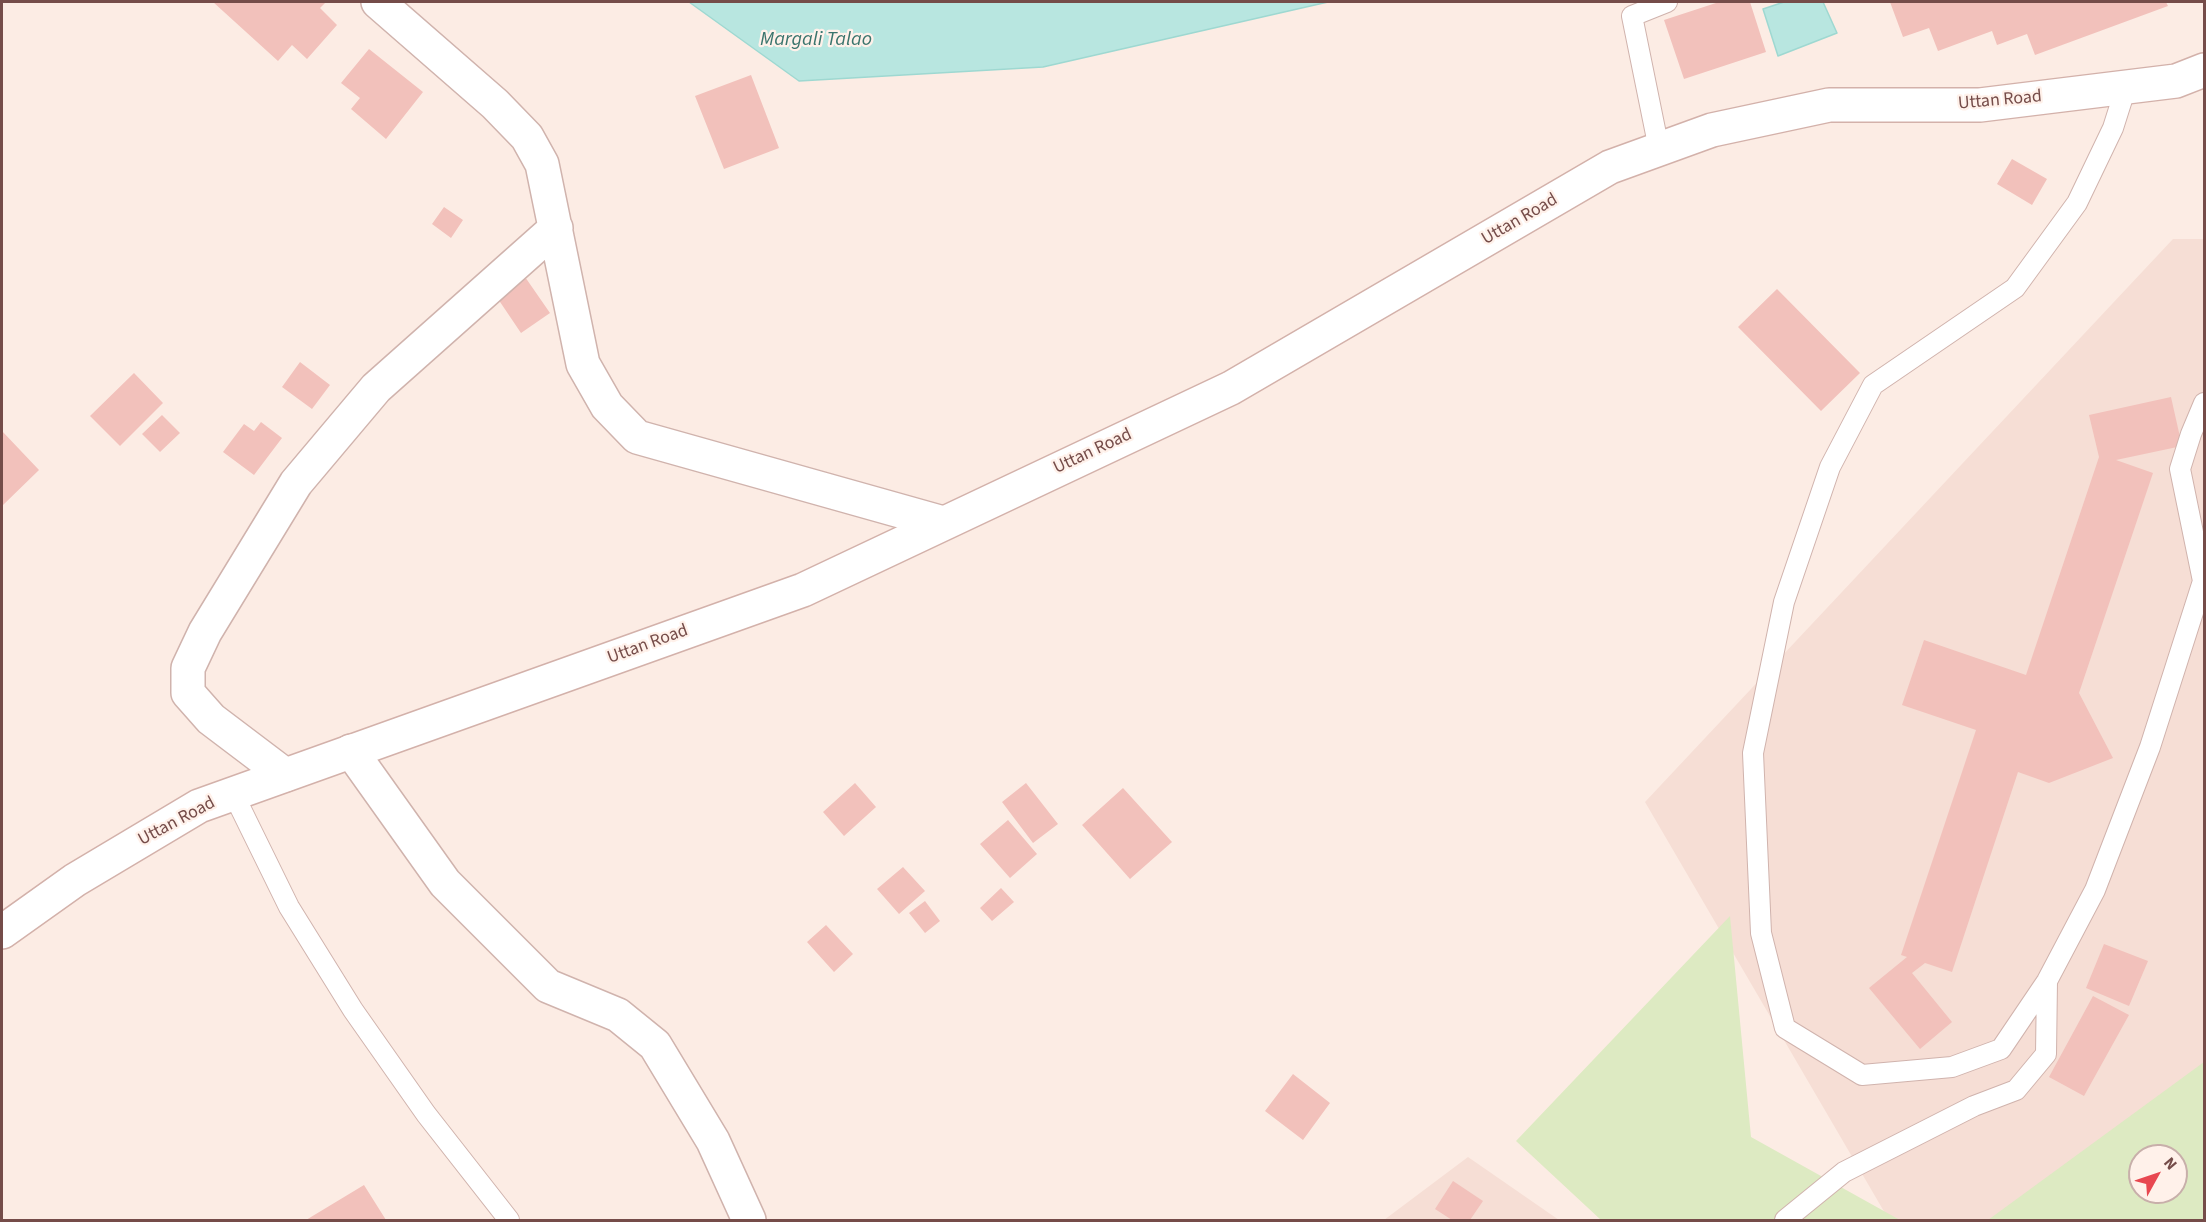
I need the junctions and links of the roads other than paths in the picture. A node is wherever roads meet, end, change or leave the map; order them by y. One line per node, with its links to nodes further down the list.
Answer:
1 (378, 2): 6 (main road)
2 (1667, 2): 5 (lane)
3 (2205, 70): 4 (main road, Uttan Road)
4 (2126, 87): 5 (main road, Uttan Road); 13 (lane)
5 (1659, 149): 8 (main road, Uttan Road)
6 (556, 228): 8 (main road); 10 (main road)
7 (2205, 402): 13 (lane)
8 (944, 523): 9 (main road, Uttan Road)
9 (351, 751): 10 (main road, Uttan Road); 15 (main road)
10 (285, 775): 11 (main road, Uttan Road)
11 (233, 794): 12 (main road, Uttan Road); 14 (lane)
12 (2, 932)
13 (2047, 981): 16 (lane)
14 (509, 1221)
15 (748, 1221)
16 (1785, 1221)

